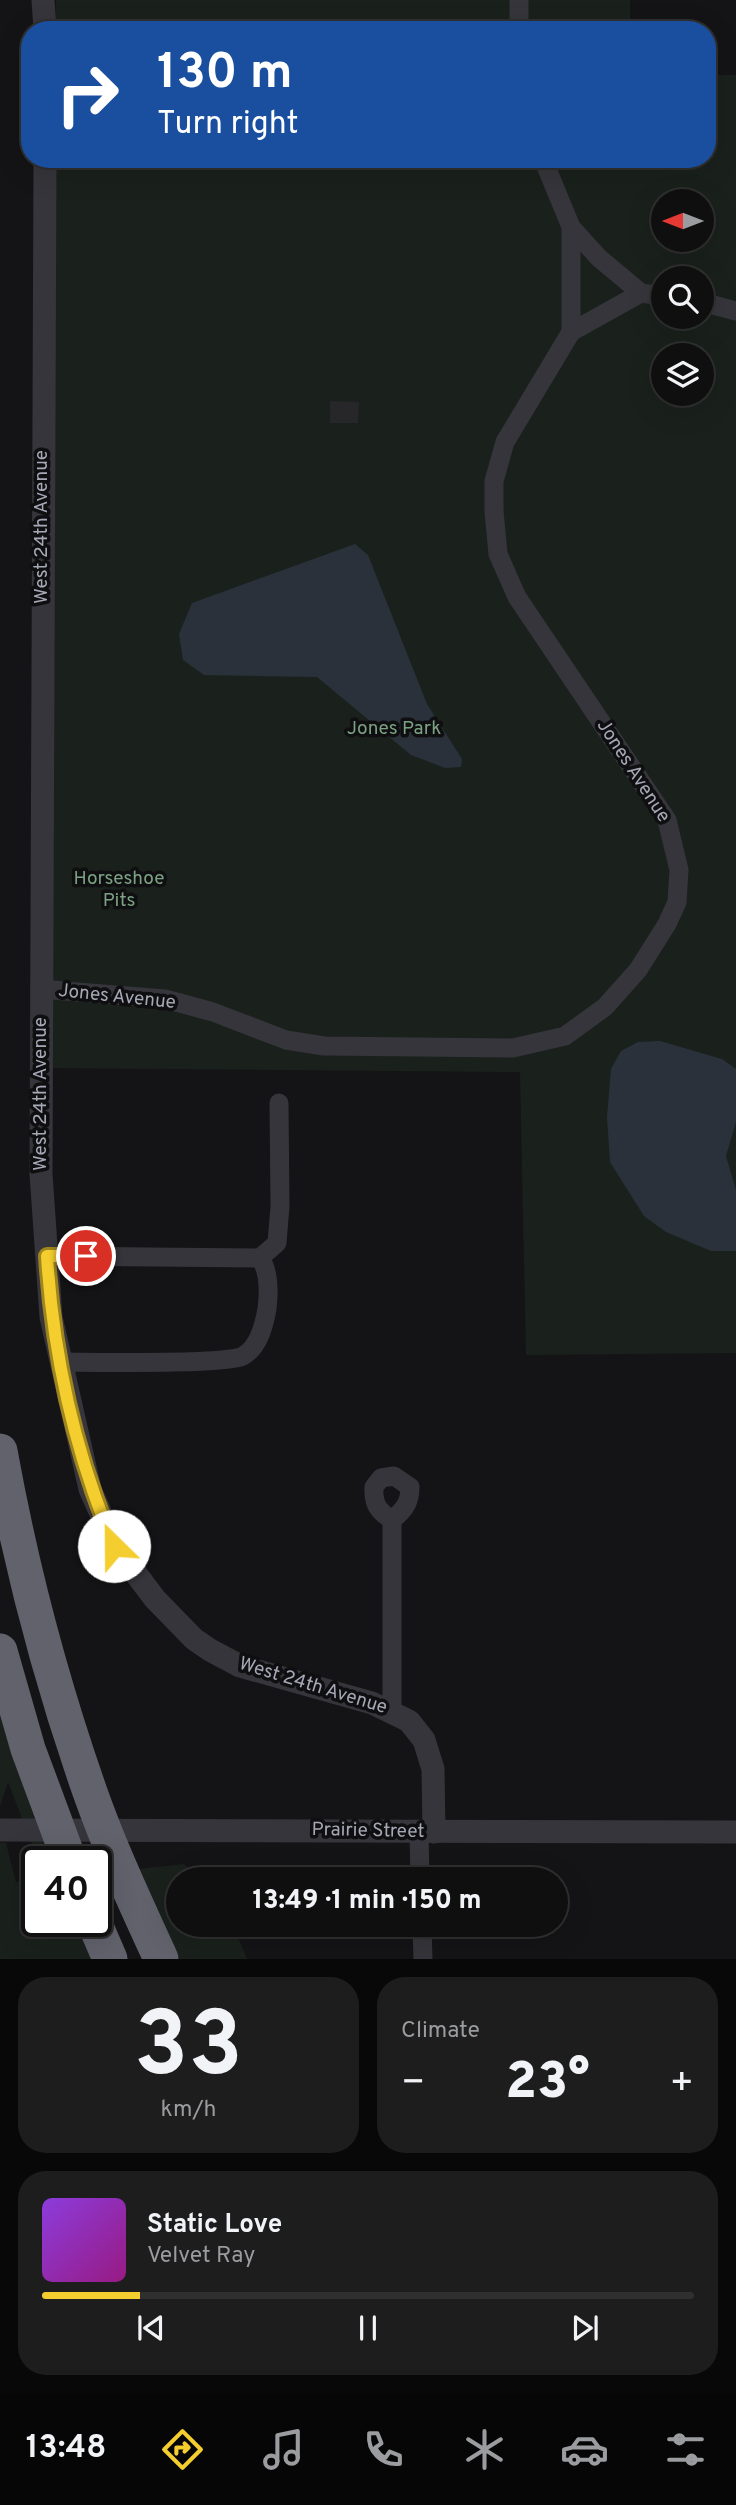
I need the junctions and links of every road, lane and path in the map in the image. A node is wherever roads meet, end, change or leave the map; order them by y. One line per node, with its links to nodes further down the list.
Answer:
1 (43, 0): 3 (street)
2 (519, 0): 4 (street)
3 (44, 21)
4 (519, 21)
5 (45, 168): 13 (street, West 24th Avenue)
6 (547, 168): 7 (street)
7 (571, 227): 8 (street); 12 (street)
8 (641, 293): 9 (street); 12 (street)
9 (651, 294)
10 (714, 305): 11 (street)
11 (736, 311)
12 (571, 332): 13 (street, Jones Avenue)
13 (40, 989): 15 (street, West 24th Avenue)
14 (279, 1103): 16 (street)
15 (47, 1256): 16 (street); 17 (street, West 24th Avenue)
16 (260, 1258): 17 (street)
17 (61, 1362): 21 (street, West 24th Avenue)
18 (0, 1451): 30 (highway)
19 (392, 1520): 21 (street)
20 (0, 1651): 25 (highway)
21 (392, 1710): 23 (street, West 24th Avenue)
22 (1, 1830): 23 (street, Prairie Street)
23 (426, 1832): 24 (street, Prairie Street); 26 (street)
24 (736, 1832)
25 (64, 1846)
26 (422, 1867)
27 (100, 1937): 29 (highway)
28 (422, 1937): 31 (street)
29 (110, 1959)
30 (161, 1959)
31 (423, 1959)

